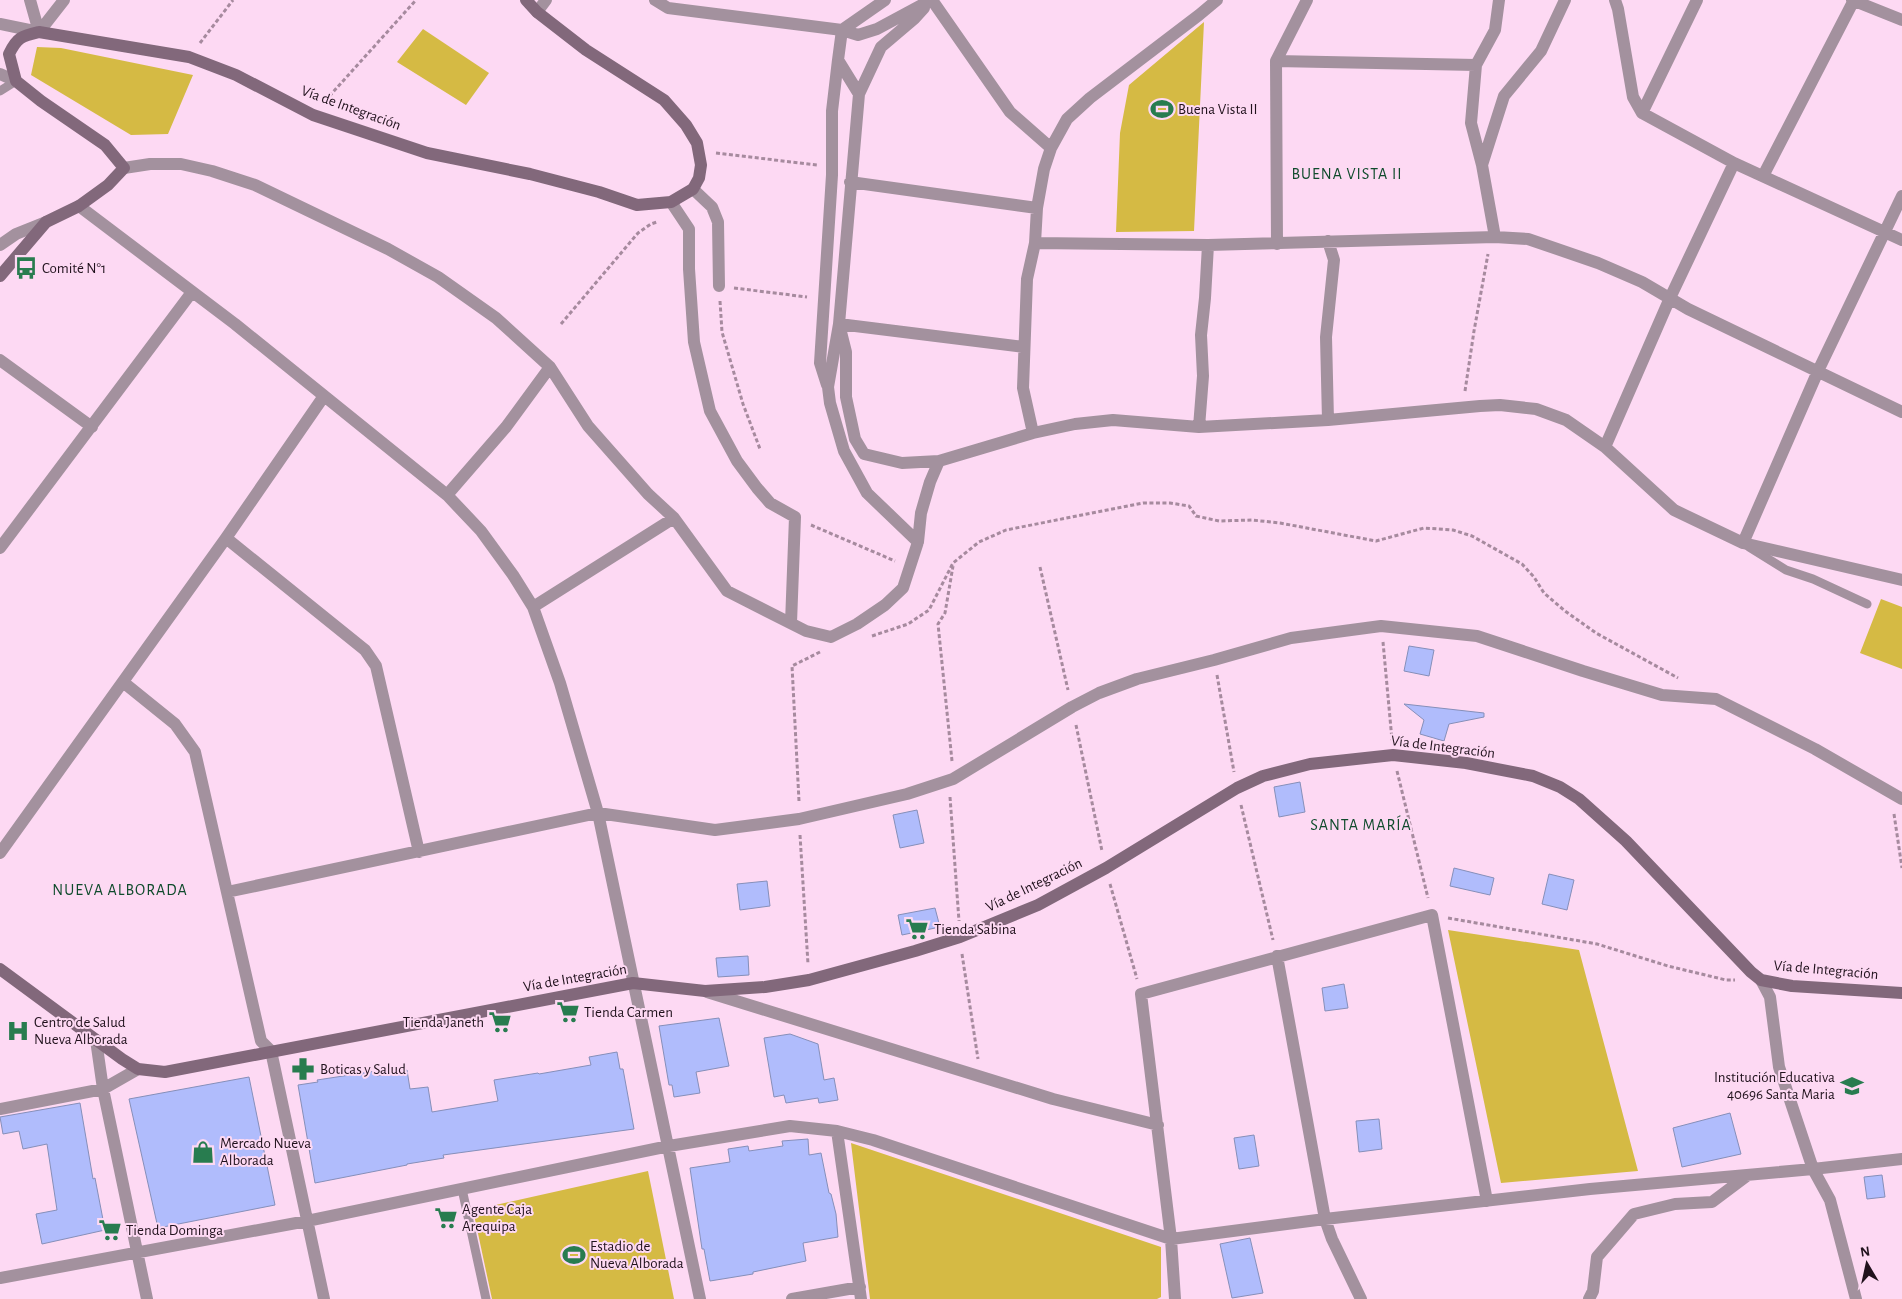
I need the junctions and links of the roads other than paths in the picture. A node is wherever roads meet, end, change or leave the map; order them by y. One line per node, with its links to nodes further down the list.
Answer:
1 (30, 0): 19 (street)
2 (64, 0): 19 (street)
3 (526, 0): 15 (main road)
4 (546, 0): 15 (street)
5 (655, 0): 18 (street)
6 (885, 0): 18 (street)
7 (931, 0): 18 (street); 26 (street); 28 (street)
8 (1217, 0): 28 (street)
9 (1307, 0): 21 (street)
10 (1499, 0): 22 (street)
11 (1565, 0): 30 (street)
12 (1615, 0): 27 (street)
13 (1696, 0): 27 (street)
14 (1853, 0): 16 (street); 32 (street)
15 (537, 12): 34 (main road)
16 (1902, 20)
17 (0, 24): 19 (street)
18 (842, 30): 20 (street)
19 (39, 32): 24 (main road); 36 (main road, Vía de Integración)
20 (838, 60): 26 (street); 57 (street)
21 (1276, 61): 22 (street); 45 (street)
22 (1476, 65): 30 (street)
23 (0, 74): 24 (street)
24 (16, 81): 25 (lane); 31 (main road)
25 (0, 91)
26 (859, 94): 33 (street)
27 (1642, 113): 29 (street)
28 (1051, 148): 38 (street)
29 (1734, 162): 32 (street); 51 (street)
30 (1482, 165): 41 (street)
31 (124, 168): 37 (main road); 55 (street)
32 (1763, 176): 40 (street)
33 (850, 182): 38 (street); 52 (street)
34 (693, 189): 36 (main road, Vía de Integración); 49 (street)
35 (1902, 196): 40 (street)
36 (670, 202): 75 (street)
37 (78, 206): 39 (main road); 50 (street)
38 (1037, 208): 44 (street)
39 (46, 222): 46 (street); 48 (main road)
40 (1884, 233): 42 (street); 56 (street)
41 (1495, 238): 43 (street); 51 (street)
42 (1902, 240)
43 (1328, 241): 45 (street); 60 (street)
44 (1035, 243): 47 (street); 53 (street)
45 (1277, 244): 47 (street)
46 (0, 245)
47 (1208, 245): 62 (street)
48 (0, 276)
49 (719, 286)
50 (192, 292): 58 (street); 61 (street)
51 (1670, 298): 56 (street); 64 (street)
52 (839, 324): 53 (street); 57 (street); 65 (street)
53 (1024, 347): 63 (street)
54 (0, 360): 61 (street)
55 (550, 367): 66 (street); 67 (street)
56 (1818, 371): 59 (street); 70 (street)
57 (828, 387): 69 (street)
58 (324, 396): 66 (street); 68 (street)
59 (1902, 412)
60 (1328, 420): 62 (street); 64 (street)
61 (92, 427): 71 (street)
62 (1199, 427): 63 (street)
63 (1033, 433): 65 (street)
64 (1605, 447): 70 (street)
65 (940, 461): 69 (street)
66 (447, 495): 74 (street)
67 (674, 518): 74 (street); 75 (street)
68 (226, 538): 76 (street); 79 (street)
69 (918, 542): 75 (street)
70 (1743, 543): 72 (street); 73 (lane)
71 (0, 548)
72 (1902, 580)
73 (1867, 604)
74 (533, 607): 78 (street)
75 (792, 623)
76 (124, 682): 80 (street); 81 (street)
77 (1896, 797): 78 (street)
78 (598, 813): 79 (street); 85 (street)
79 (419, 852): 81 (street)
80 (0, 853)
81 (227, 892): 89 (street)
82 (1277, 956): 93 (street); 100 (street); 102 (street)
83 (0, 969): 88 (main road, Vía de Integración)
84 (1761, 980): 86 (main road, Vía de Integración); 87 (main road, Vía de Integración); 97 (street)
85 (633, 983): 86 (main road, Vía de Integración); 89 (main road, Vía de Integración); 95 (street)
86 (705, 991): 93 (street)
87 (1902, 993)
88 (96, 1040): 90 (main road, Vía de Integración); 91 (street)
89 (270, 1051): 90 (main road, Vía de Integración); 101 (street)
90 (138, 1069): 91 (street)
91 (103, 1089): 92 (street); 104 (street)
92 (0, 1109)
93 (1158, 1125): 103 (street)
94 (837, 1131): 95 (street); 103 (street); 106 (street)
95 (669, 1146): 99 (street); 110 (street)
96 (1902, 1159): 97 (street)
97 (1813, 1169): 98 (street); 115 (street)
98 (1748, 1175): 100 (street); 114 (street)
99 (462, 1189): 101 (street); 109 (lane)
100 (1487, 1202): 102 (street)
101 (307, 1220): 104 (street); 108 (street)
102 (1325, 1220): 103 (street); 113 (street)
103 (1171, 1240): 112 (street)
104 (139, 1252): 105 (street); 107 (street)
105 (0, 1278)
106 (861, 1293): 111 (street)
107 (147, 1299)
108 (324, 1299)
109 (486, 1299)
110 (700, 1299)
111 (792, 1299)
112 (1176, 1299)
113 (1361, 1299)
114 (1589, 1299)
115 (1856, 1299)

